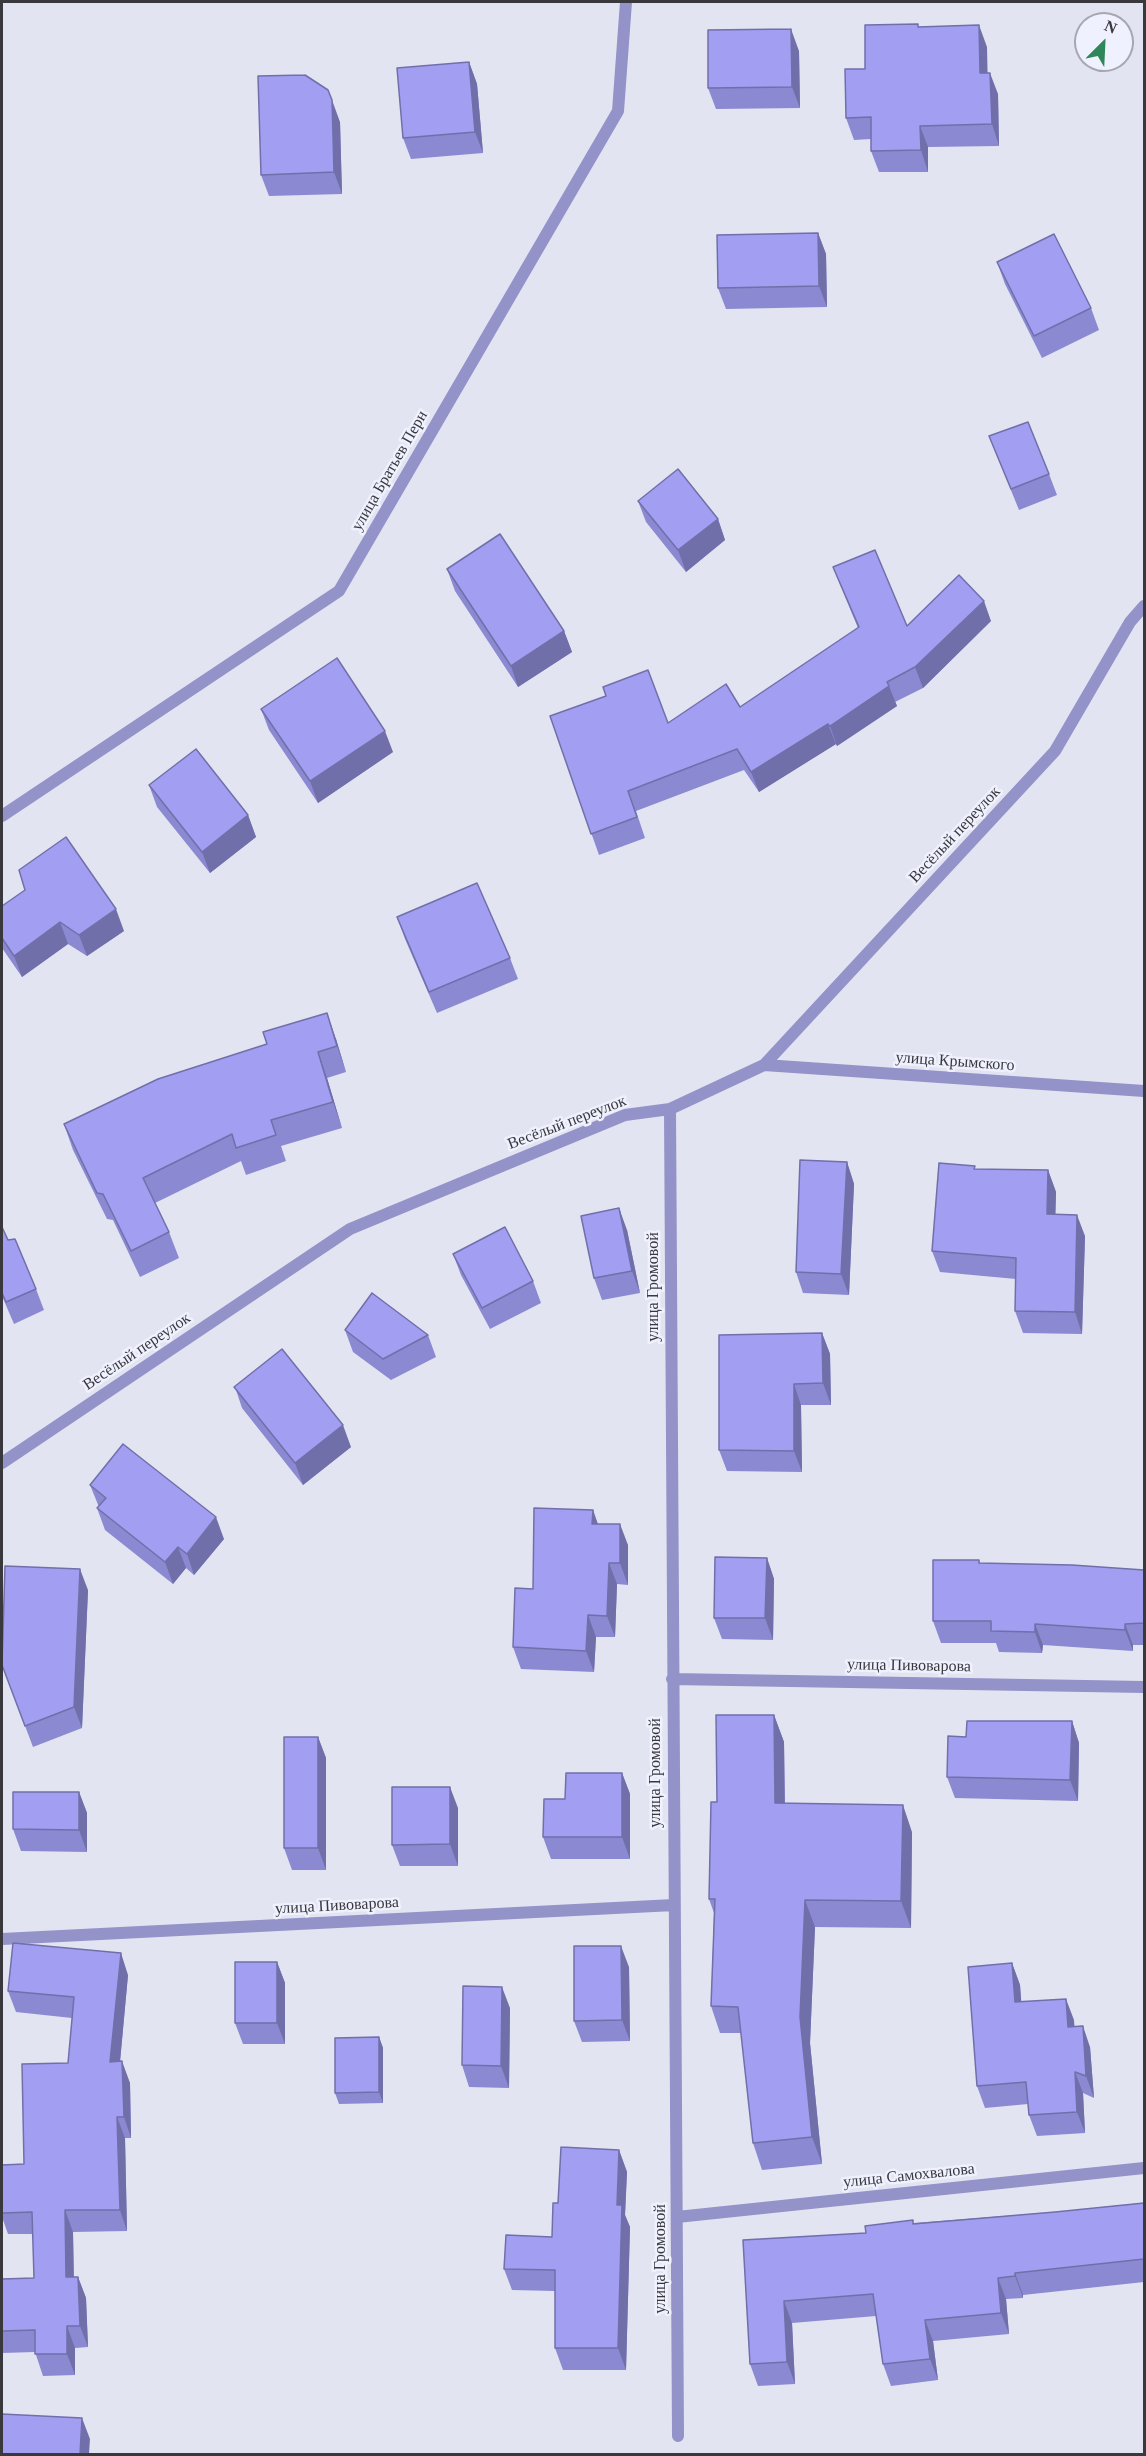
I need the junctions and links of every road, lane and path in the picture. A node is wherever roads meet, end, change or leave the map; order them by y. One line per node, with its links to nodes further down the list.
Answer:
1 (626, 2): 3 (street, улица Братьев Перн)
2 (1144, 606): 4 (street, Весёлый переулок)
3 (2, 816)
4 (764, 1065): 5 (street, улица Крымского); 6 (street, Весёлый переулок)
5 (1144, 1091)
6 (670, 1109): 7 (street, Весёлый переулок); 8 (street, улица Громовой)
7 (2, 1463)
8 (672, 1679): 9 (street, улица Пивоварова); 10 (street, улица Громовой)
9 (1144, 1687)
10 (674, 1905): 11 (street, улица Пивоварова); 13 (street, улица Громовой)
11 (2, 1939)
12 (1144, 2168): 13 (street, улица Самохвалова)
13 (677, 2217): 14 (street, улица Громовой)
14 (678, 2436)

